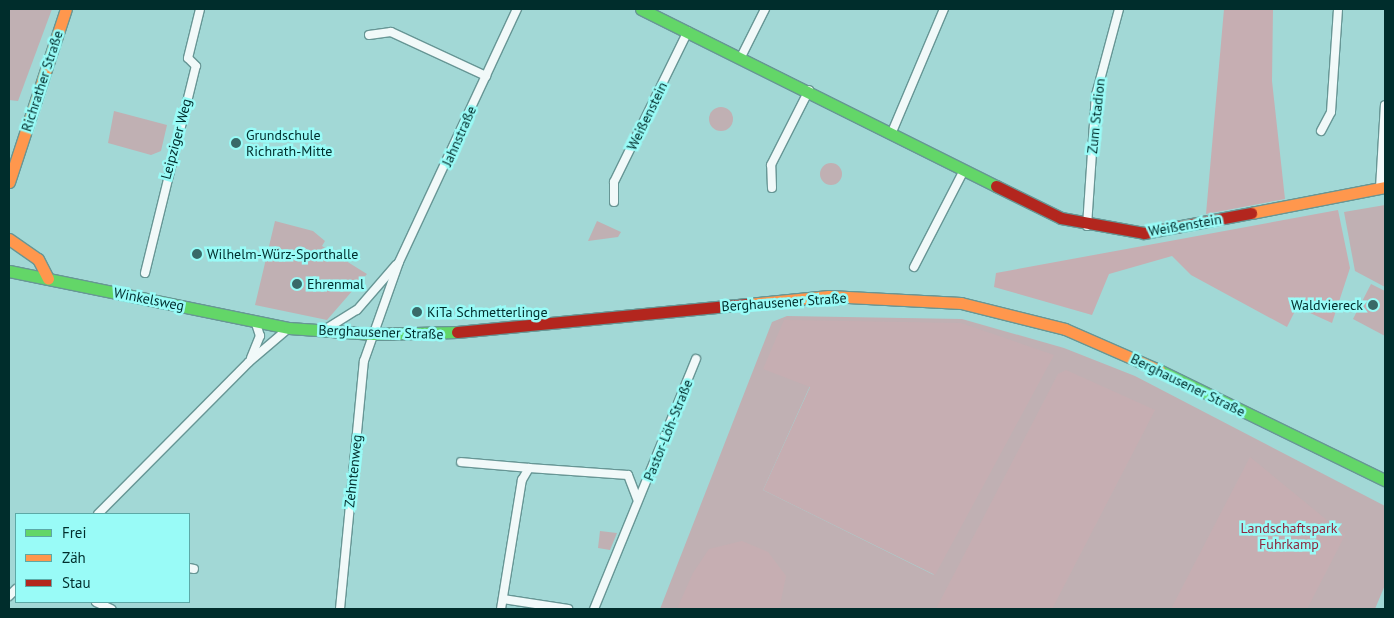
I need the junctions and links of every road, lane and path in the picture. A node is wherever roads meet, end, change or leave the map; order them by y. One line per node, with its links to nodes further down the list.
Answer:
1 (66, 9): 18 (main road, Richrather Straße)
2 (200, 9): 27 (street, Leipziger Weg)
3 (517, 9): 12 (street, Jahnstraße)
4 (641, 9): 9 (main road, Weißenstein)
5 (765, 9): 11 (street)
6 (944, 9): 16 (street)
7 (1120, 9): 22 (street, Zum Stadion)
8 (1338, 9): 15 (street)
9 (688, 31): 11 (main road, Weißenstein); 21 (street, Weißenstein)
10 (369, 34): 12 (street)
11 (741, 57): 13 (main road, Weißenstein)
12 (486, 76): 24 (street, Jahnstraße)
13 (809, 90): 16 (main road, Weißenstein); 20 (street)
14 (1385, 105): 19 (street)
15 (1321, 131)
16 (892, 132): 17 (main road, Weißenstein)
17 (964, 170): 22 (main road, Weißenstein); 25 (street)
18 (9, 182)
19 (1382, 187): 22 (main road, Weißenstein)
20 (772, 188)
21 (614, 202)
22 (1087, 226)
23 (9, 239): 28 (main road)
24 (399, 262): 31 (street, Jahnstraße); 32 (street, Jahnstraße)
25 (914, 267)
26 (9, 271): 28 (main road, Winkelsweg)
27 (144, 273)
28 (48, 279): 29 (main road, Winkelsweg)
29 (254, 321): 30 (main road, Winkelsweg); 34 (street)
30 (289, 328): 31 (main road, Berghausener Straße); 34 (street)
31 (324, 330): 32 (main road, Berghausener Straße)
32 (373, 334): 37 (main road, Berghausener Straße); 43 (street, Zehntenweg)
33 (696, 359): 38 (street, Pastor-Löh-Straße)
34 (249, 362): 39 (street)
35 (461, 462): 36 (street, Pastor-Löh-Straße)
36 (529, 468): 38 (street, Pastor-Löh-Straße); 40 (street)
37 (1385, 480)
38 (637, 499): 46 (street, Pastor-Löh-Straße)
39 (99, 513)
40 (503, 598): 44 (street); 45 (street)
41 (98, 603): 42 (street)
42 (111, 609)
43 (340, 609)
44 (501, 609)
45 (568, 609)
46 (594, 609)

